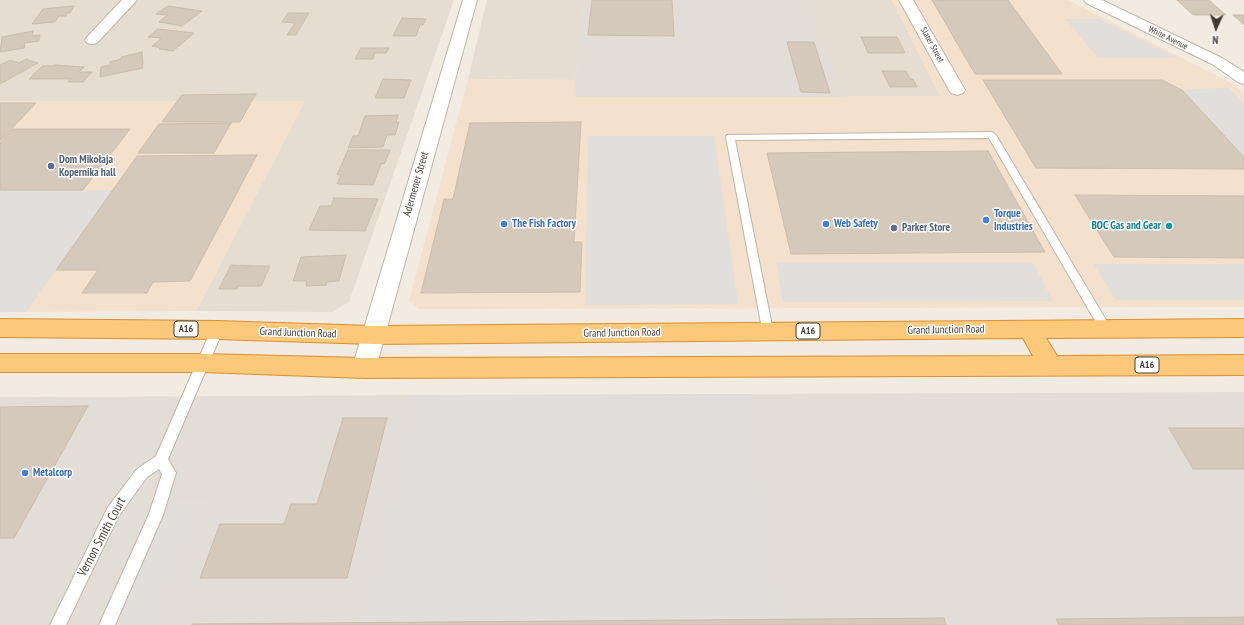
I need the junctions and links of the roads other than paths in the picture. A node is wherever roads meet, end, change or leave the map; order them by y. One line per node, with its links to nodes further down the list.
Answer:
1 (130, 0): 5 (street)
2 (470, 0): 14 (street, Adermener Street)
3 (906, 0): 7 (street, Slater Street)
4 (1091, 0): 6 (street, White Avenue)
5 (92, 40)
6 (1244, 79)
7 (957, 90)
8 (0, 328): 12 (highway, Grand Junction Road / A16)
9 (1105, 328): 10 (highway, Grand Junction Road / A16); 11 (highway, Grand Junction Road / A16); 13 (lane)
10 (1244, 328)
11 (1030, 329): 13 (highway, Grand Junction Road / A16); 17 (highway)
12 (217, 330): 14 (highway, Grand Junction Road / A16); 16 (lane)
13 (767, 332): 14 (highway, Grand Junction Road / A16)
14 (373, 335): 19 (street, Adermener Street)
15 (0, 363): 16 (highway, A16)
16 (203, 363): 19 (highway, A16); 20 (lane)
17 (1050, 365): 18 (highway, A16); 19 (highway, A16)
18 (1244, 365)
19 (364, 368)
20 (161, 460): 21 (lane, Vernon Smith Court); 22 (lane)
21 (58, 625)
22 (107, 625)

